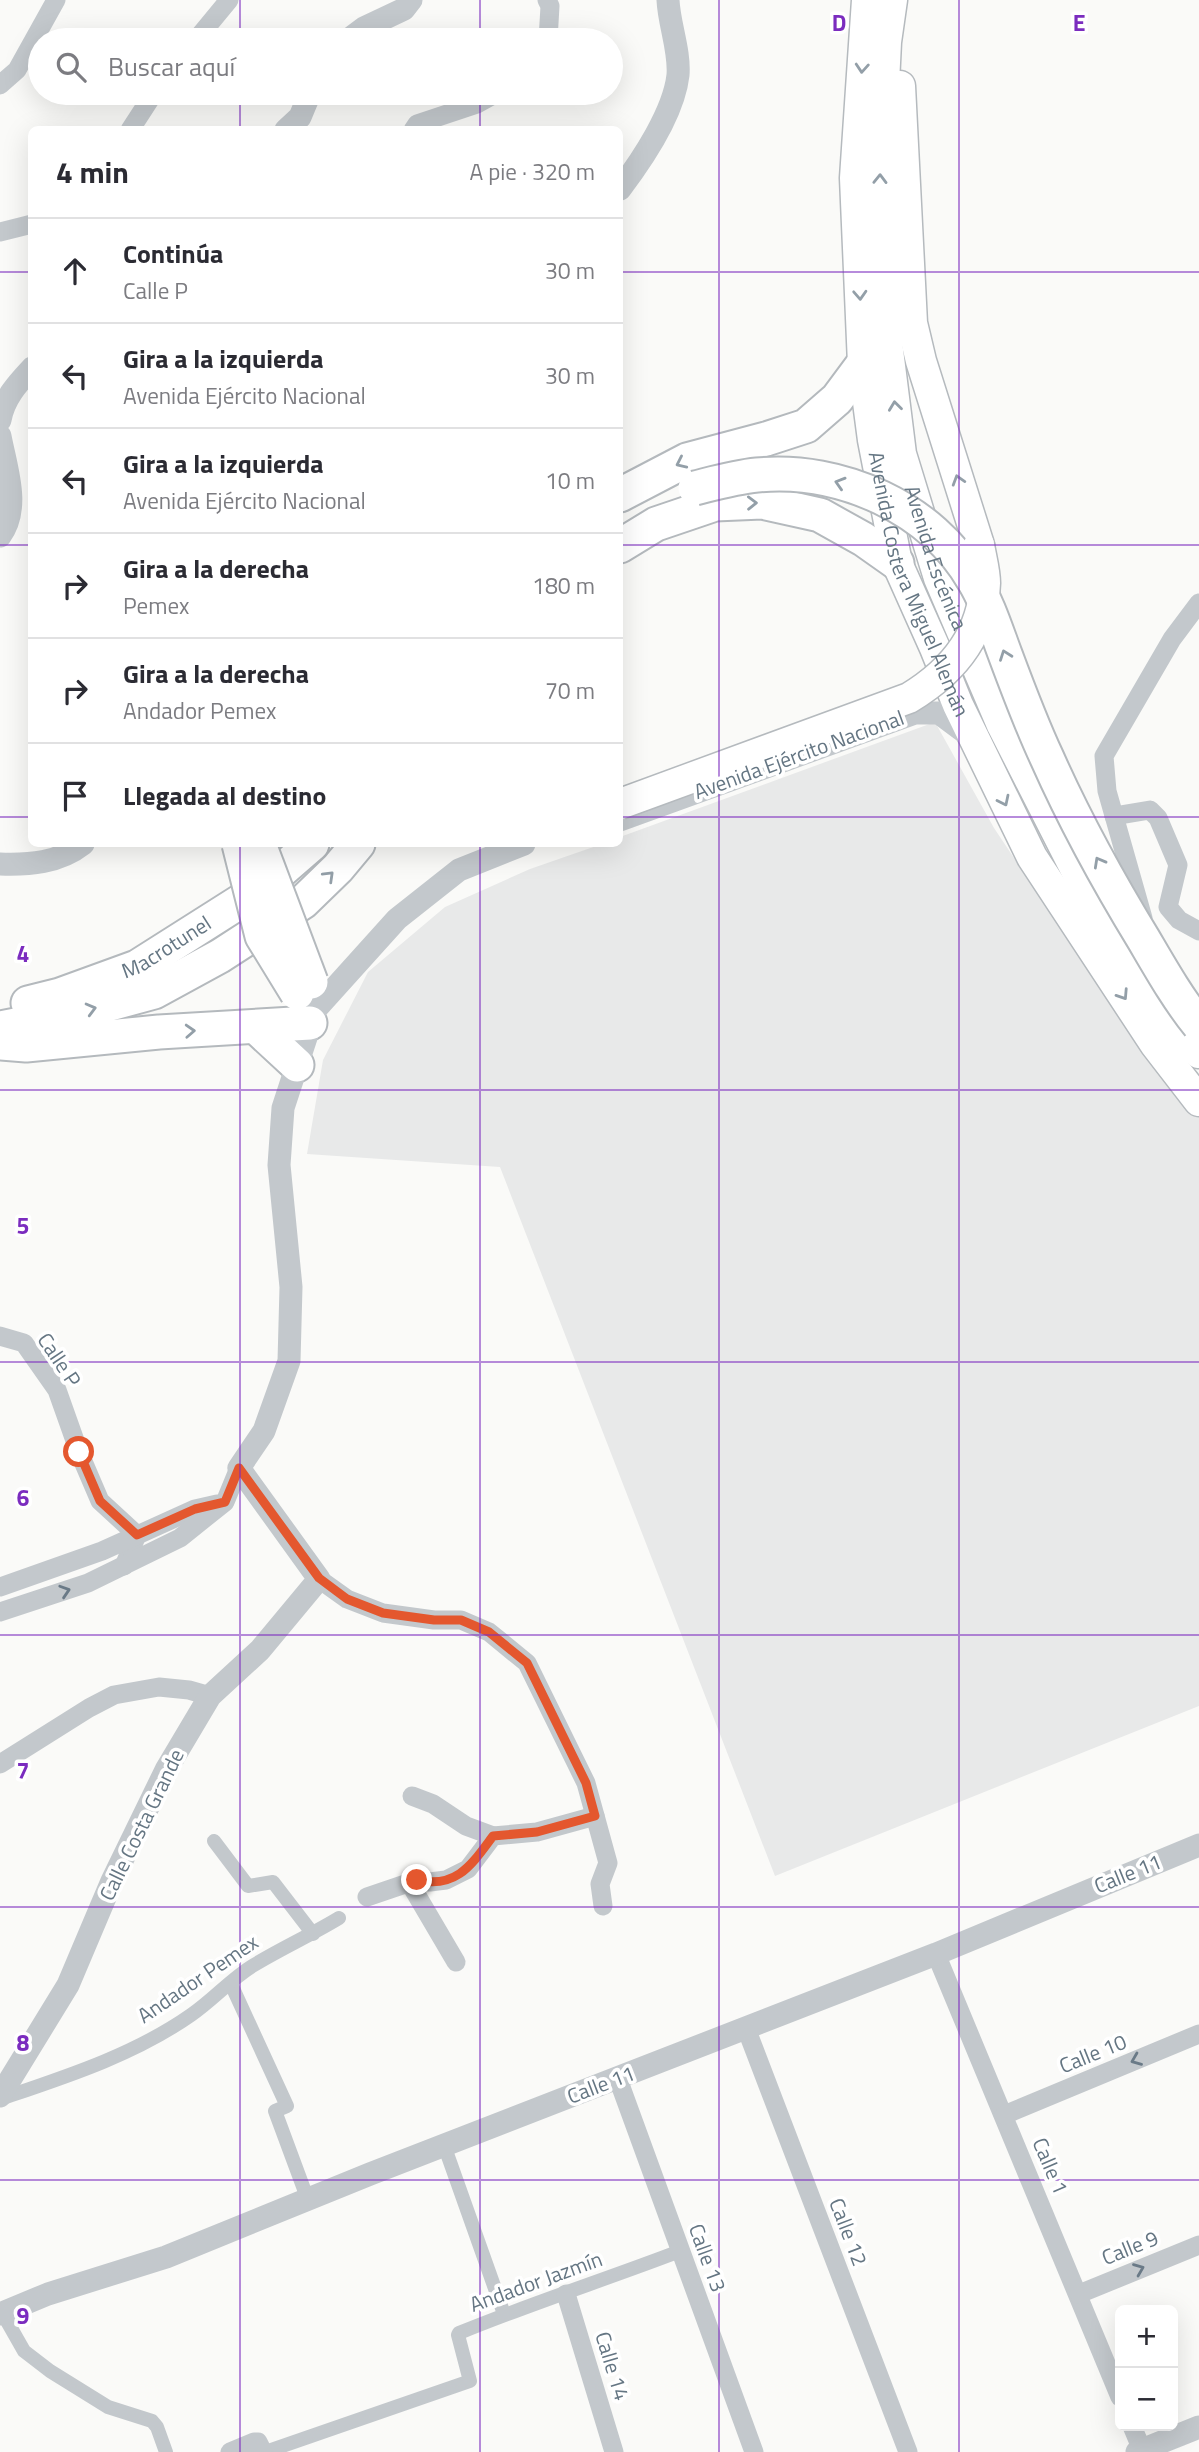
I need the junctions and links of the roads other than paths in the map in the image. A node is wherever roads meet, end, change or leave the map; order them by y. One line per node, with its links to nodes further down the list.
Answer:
1 (56, 0): 9 (street)
2 (69, 0): 9 (street)
3 (229, 0): 10 (street)
4 (411, 0): 11 (street)
5 (547, 0): 12 (street)
6 (668, 0): 22 (street)
7 (867, 0): 25 (main road, Avenida Costera Miguel Alemán, one-way to 25)
8 (892, 0): 13 (main road, Avenida Escénica)
9 (42, 26)
10 (206, 28)
11 (364, 28)
12 (549, 28)
13 (886, 42): 38 (main road, one-way to 13, bridge); 53 (main road, Avenida Escénica, one-way to 13)
14 (28, 51): 15 (street)
15 (0, 85)
16 (146, 105): 19 (street)
17 (305, 105): 20 (street)
18 (474, 105): 21 (street)
19 (133, 126)
20 (290, 126)
21 (416, 126)
22 (623, 185)
23 (28, 225): 24 (street)
24 (0, 232)
25 (863, 364): 29 (highway, one-way to 29); 33 (main road, Avenida Costera Miguel Alemán)
26 (28, 372): 27 (street)
27 (0, 420)
28 (0, 436): 31 (street)
29 (623, 493)
30 (623, 515): 53 (highway, one-way to 30, bridge)
31 (0, 536)
32 (623, 544): 33 (highway, one-way to 33)
33 (897, 562): 35 (main road, Avenida Costera Miguel Alemán)
34 (1199, 603): 39 (street)
35 (935, 648): 36 (main road, Avenida Costera Miguel Alemán); 37 (street, Avenida Ejército Nacional)
36 (974, 740): 40 (street, Avenida Ejército Nacional); 56 (main road, Avenida Costera Miguel Alemán, one-way to 56)
37 (623, 788)
38 (623, 803)
39 (1114, 816): 48 (street); 53 (street)
40 (623, 819)
41 (78, 847): 47 (street)
42 (240, 847): 49 (highway, bridge)
43 (260, 847): 49 (highway, bridge)
44 (309, 847): 50 (highway, Macrotunel)
45 (356, 847): 52 (highway, one-way to 45)
46 (516, 847): 49 (street)
47 (0, 864)
48 (1199, 931)
49 (311, 1002): 51 (highway); 55 (street)
50 (0, 1010)
51 (256, 1027): 54 (highway, one-way to 51); 55 (highway)
52 (0, 1028)
53 (1194, 1038)
54 (0, 1043)
55 (297, 1065): 58 (street)
56 (1199, 1101)
57 (0, 1336): 60 (street, Calle P)
58 (239, 1468): 59 (street); 62 (street)
59 (225, 1502): 60 (street); 61 (street)
60 (137, 1535): 61 (street); 63 (street)
61 (124, 1566): 64 (street, one-way to 61)
62 (319, 1578): 65 (street, Calle Costa Grande); 68 (street)
63 (0, 1587)
64 (0, 1612)
65 (210, 1696): 66 (street); 83 (street, Calle Costa Grande)
66 (0, 1764)
67 (412, 1796): 69 (street)
68 (595, 1816): 69 (street); 74 (street)
69 (493, 1836): 72 (street)
70 (215, 1841): 76 (street)
71 (1199, 1844): 77 (street, Calle 11)
72 (409, 1882): 73 (street); 78 (street)
73 (368, 1897)
74 (603, 1906)
75 (339, 1918): 76 (street, Andador Pemex)
76 (313, 1934): 79 (street, Andador Pemex)
77 (936, 1954): 80 (street, Calle 11); 84 (street, Calle 1)
78 (456, 1962)
79 (231, 1984): 83 (street, Andador Pemex); 86 (street)
80 (746, 2028): 82 (street, Calle 11); 102 (street, Calle 12)
81 (1199, 2035): 84 (street, Calle 10, one-way to 84)
82 (618, 2079): 85 (street, Calle 11); 88 (street, Calle 13)
83 (0, 2098)
84 (1003, 2115): 90 (street, Calle 1)
85 (444, 2145): 86 (street, Calle 11); 92 (street)
86 (309, 2200): 91 (street, Calle 11)
87 (1199, 2245): 90 (street, Calle 9, one-way to 87)
88 (680, 2251): 89 (street, Andador Jazmín); 101 (street, Calle 13)
89 (566, 2294): 92 (street, Andador Jazmín); 100 (street, Calle 14)
90 (1079, 2294): 93 (street, Calle 1)
91 (1, 2314): 97 (street)
92 (504, 2314): 99 (street, Andador Jazmín)
93 (1115, 2384)
94 (1199, 2427): 96 (street)
95 (1133, 2431): 96 (street)
96 (1139, 2451)
97 (166, 2452)
98 (230, 2452): 99 (street)
99 (264, 2452)
100 (614, 2452)
101 (754, 2452)
102 (908, 2452)

